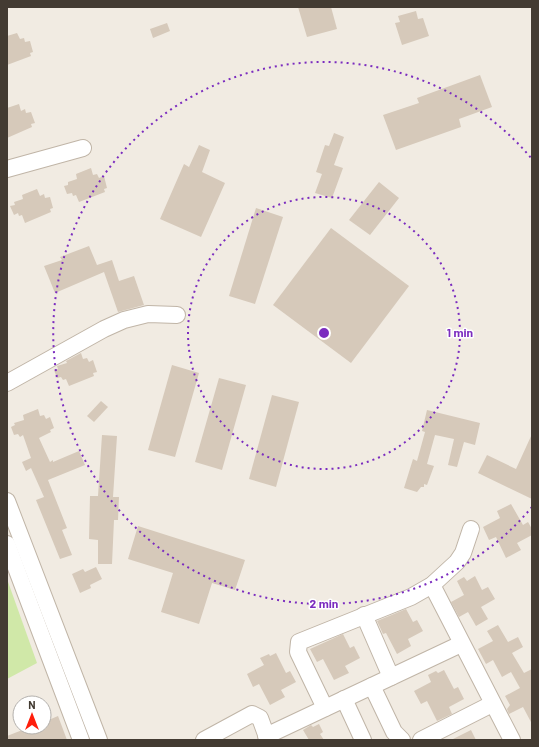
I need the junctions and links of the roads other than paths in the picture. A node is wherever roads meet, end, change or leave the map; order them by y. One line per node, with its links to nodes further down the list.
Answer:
1 (83, 148): 2 (street)
2 (7, 169)
3 (177, 315): 4 (street)
4 (7, 383)
5 (7, 501): 18 (street)
6 (471, 529): 8 (street)
7 (7, 544): 17 (street)
8 (432, 586): 9 (street); 10 (street)
9 (364, 615): 11 (street); 15 (street)
10 (461, 644): 11 (street); 14 (street)
11 (391, 676): 12 (street)
12 (372, 686): 13 (street); 21 (street)
13 (344, 699): 15 (street); 20 (street)
14 (492, 704): 22 (street); 23 (street)
15 (325, 708): 16 (street)
16 (267, 738): 19 (street)
17 (81, 740)
18 (99, 740)
19 (204, 740)
20 (363, 740)
21 (402, 740)
22 (422, 740)
23 (512, 740)

